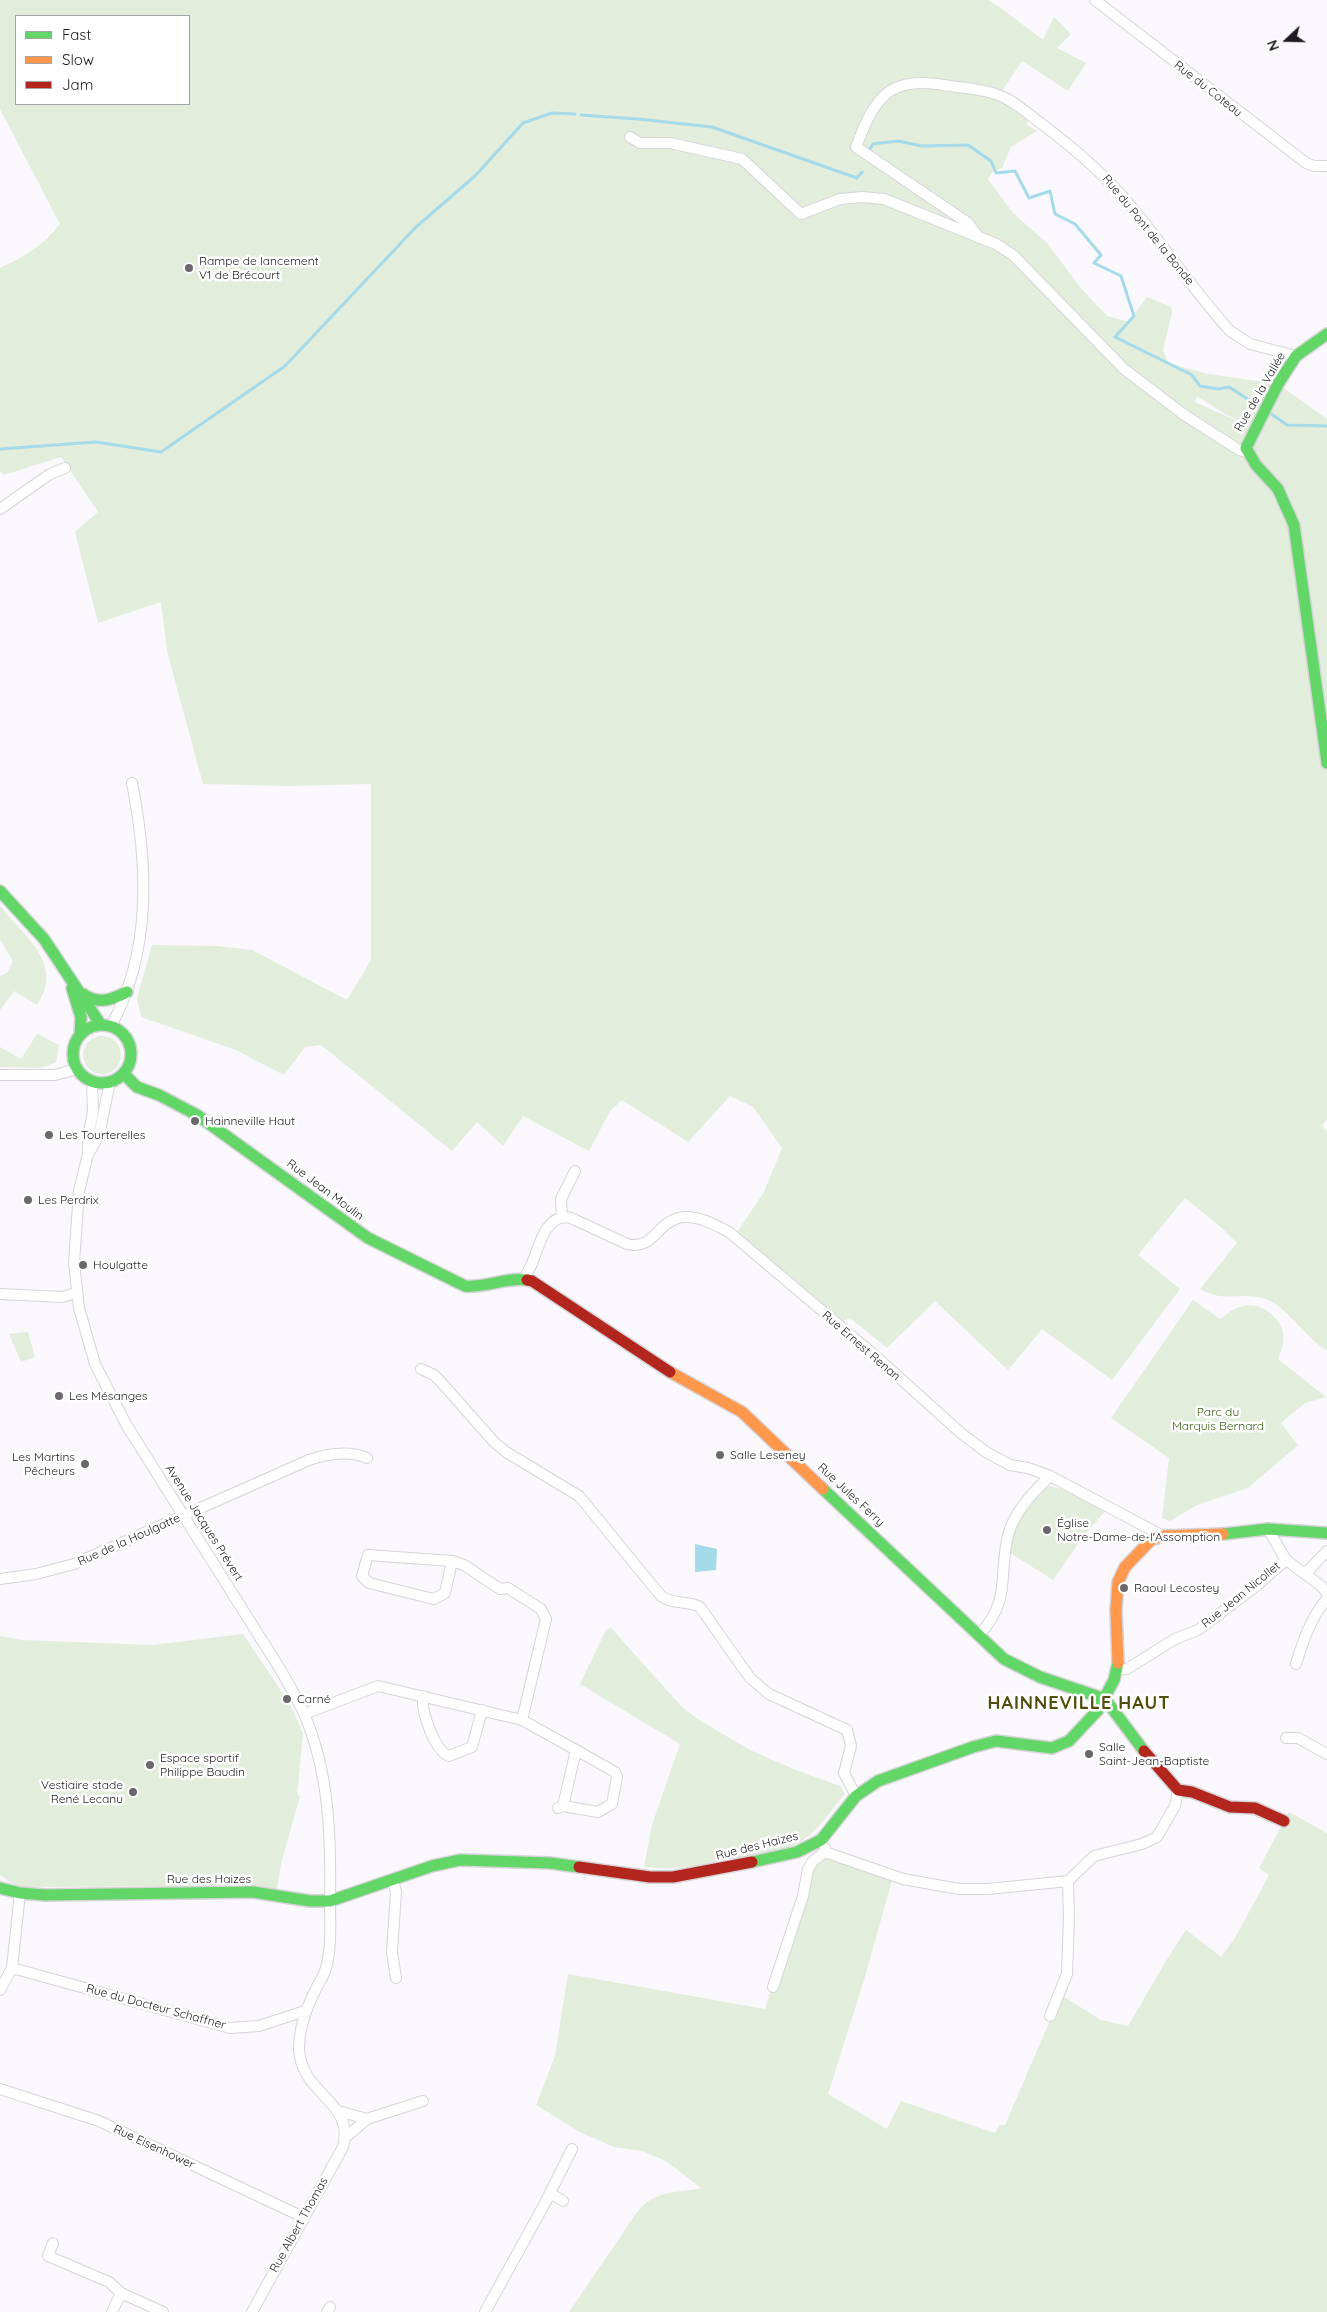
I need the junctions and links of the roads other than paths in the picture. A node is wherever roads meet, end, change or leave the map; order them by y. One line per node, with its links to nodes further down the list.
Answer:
1 (1095, 0): 3 (street, Rue du Coteau)
2 (630, 137): 4 (street)
3 (1327, 166)
4 (979, 238): 6 (street, Rue du Pont de la Bonde); 7 (street)
5 (1327, 334): 6 (street, Rue de la Vallée)
6 (1296, 356): 7 (street, Rue de la Vallée)
7 (1248, 452): 10 (street, Rue de la Vallée)
8 (65, 468): 9 (street)
9 (0, 509)
10 (1327, 763)
11 (132, 784): 15 (street)
12 (0, 891): 13 (street)
13 (70, 979): 14 (street); 17 (street)
14 (78, 990): 15 (street); 16 (street)
15 (127, 992): 16 (street)
16 (106, 1025): 17 (street); 19 (street)
17 (80, 1035): 18 (street)
18 (77, 1069): 20 (street); 21 (street)
19 (124, 1074): 22 (street); 26 (street, Rue Jean Moulin)
20 (0, 1075)
21 (92, 1081): 22 (street); 23 (street, Avenue Jacques Prévert)
22 (110, 1082): 23 (street, Avenue Jacques Prévert)
23 (88, 1154): 27 (street, Avenue Jacques Prévert)
24 (575, 1171): 25 (street)
25 (562, 1218): 26 (street); 31 (street, Rue Ernest Renan)
26 (524, 1279): 43 (street, Rue Jules Ferry)
27 (76, 1293): 28 (street); 32 (street, Avenue Jacques Prévert)
28 (0, 1294)
29 (421, 1369): 55 (street)
30 (367, 1458): 32 (street, Rue de la Houlgatte)
31 (1050, 1476): 35 (street, Rue Ernest Renan); 43 (street)
32 (183, 1516): 40 (street, Rue de la Houlgatte); 49 (street, Avenue Jacques Prévert)
33 (1268, 1529): 34 (street); 35 (street); 37 (street)
34 (1327, 1532)
35 (1163, 1536): 45 (street, Rue des Haizes)
36 (1327, 1550): 39 (street)
37 (1286, 1560): 39 (street); 45 (street, Rue Jean Nicollet)
38 (452, 1561): 38 (street); 50 (street)
39 (1305, 1574): 41 (street)
40 (0, 1579)
41 (1327, 1593)
42 (1327, 1599): 44 (street)
43 (979, 1635): 47 (street, Rue Jules Ferry)
44 (1296, 1664)
45 (1117, 1670): 47 (street, Rue des Haizes)
46 (423, 1696): 48 (street); 48 (street); 49 (street)
47 (1105, 1699): 54 (street); 55 (street, Rue des Haizes)
48 (482, 1710): 50 (street)
49 (304, 1714): 63 (street, Avenue Jacques Prévert)
50 (522, 1720): 52 (street)
51 (1286, 1738): 53 (street)
52 (576, 1750): 52 (street)
53 (1327, 1754)
54 (1178, 1790): 56 (street); 60 (street)
55 (856, 1796): 57 (street, Rue des Haizes)
56 (1284, 1821)
57 (821, 1840): 58 (street); 59 (street, Rue des Haizes)
58 (825, 1852): 60 (street); 66 (street)
59 (393, 1880): 63 (street, Rue des Haizes); 65 (street)
60 (1068, 1881): 69 (street)
61 (1, 1888): 62 (street, Rue des Haizes)
62 (20, 1893): 63 (street, Rue des Haizes); 64 (street)
63 (330, 1901): 68 (street)
64 (12, 1968): 67 (street); 68 (street, Rue du Docteur Schaffner)
65 (396, 1978)
66 (773, 1987)
67 (0, 1990)
68 (305, 2011): 72 (street)
69 (1050, 2016)
70 (0, 2089): 78 (street, Rue Eisenhower)
71 (423, 2101): 73 (street, Rue Albert Thomas)
72 (338, 2112): 73 (street); 74 (street)
73 (367, 2119): 74 (street, Rue Albert Thomas)
74 (345, 2138): 78 (street, Rue Albert Thomas)
75 (572, 2149): 76 (street)
76 (550, 2194): 77 (street); 84 (street)
77 (563, 2201)
78 (303, 2217): 83 (street, Rue Albert Thomas)
79 (53, 2243): 80 (street)
80 (121, 2293): 81 (street); 82 (street)
81 (112, 2312)
82 (164, 2312)
83 (252, 2312)
84 (485, 2312)

